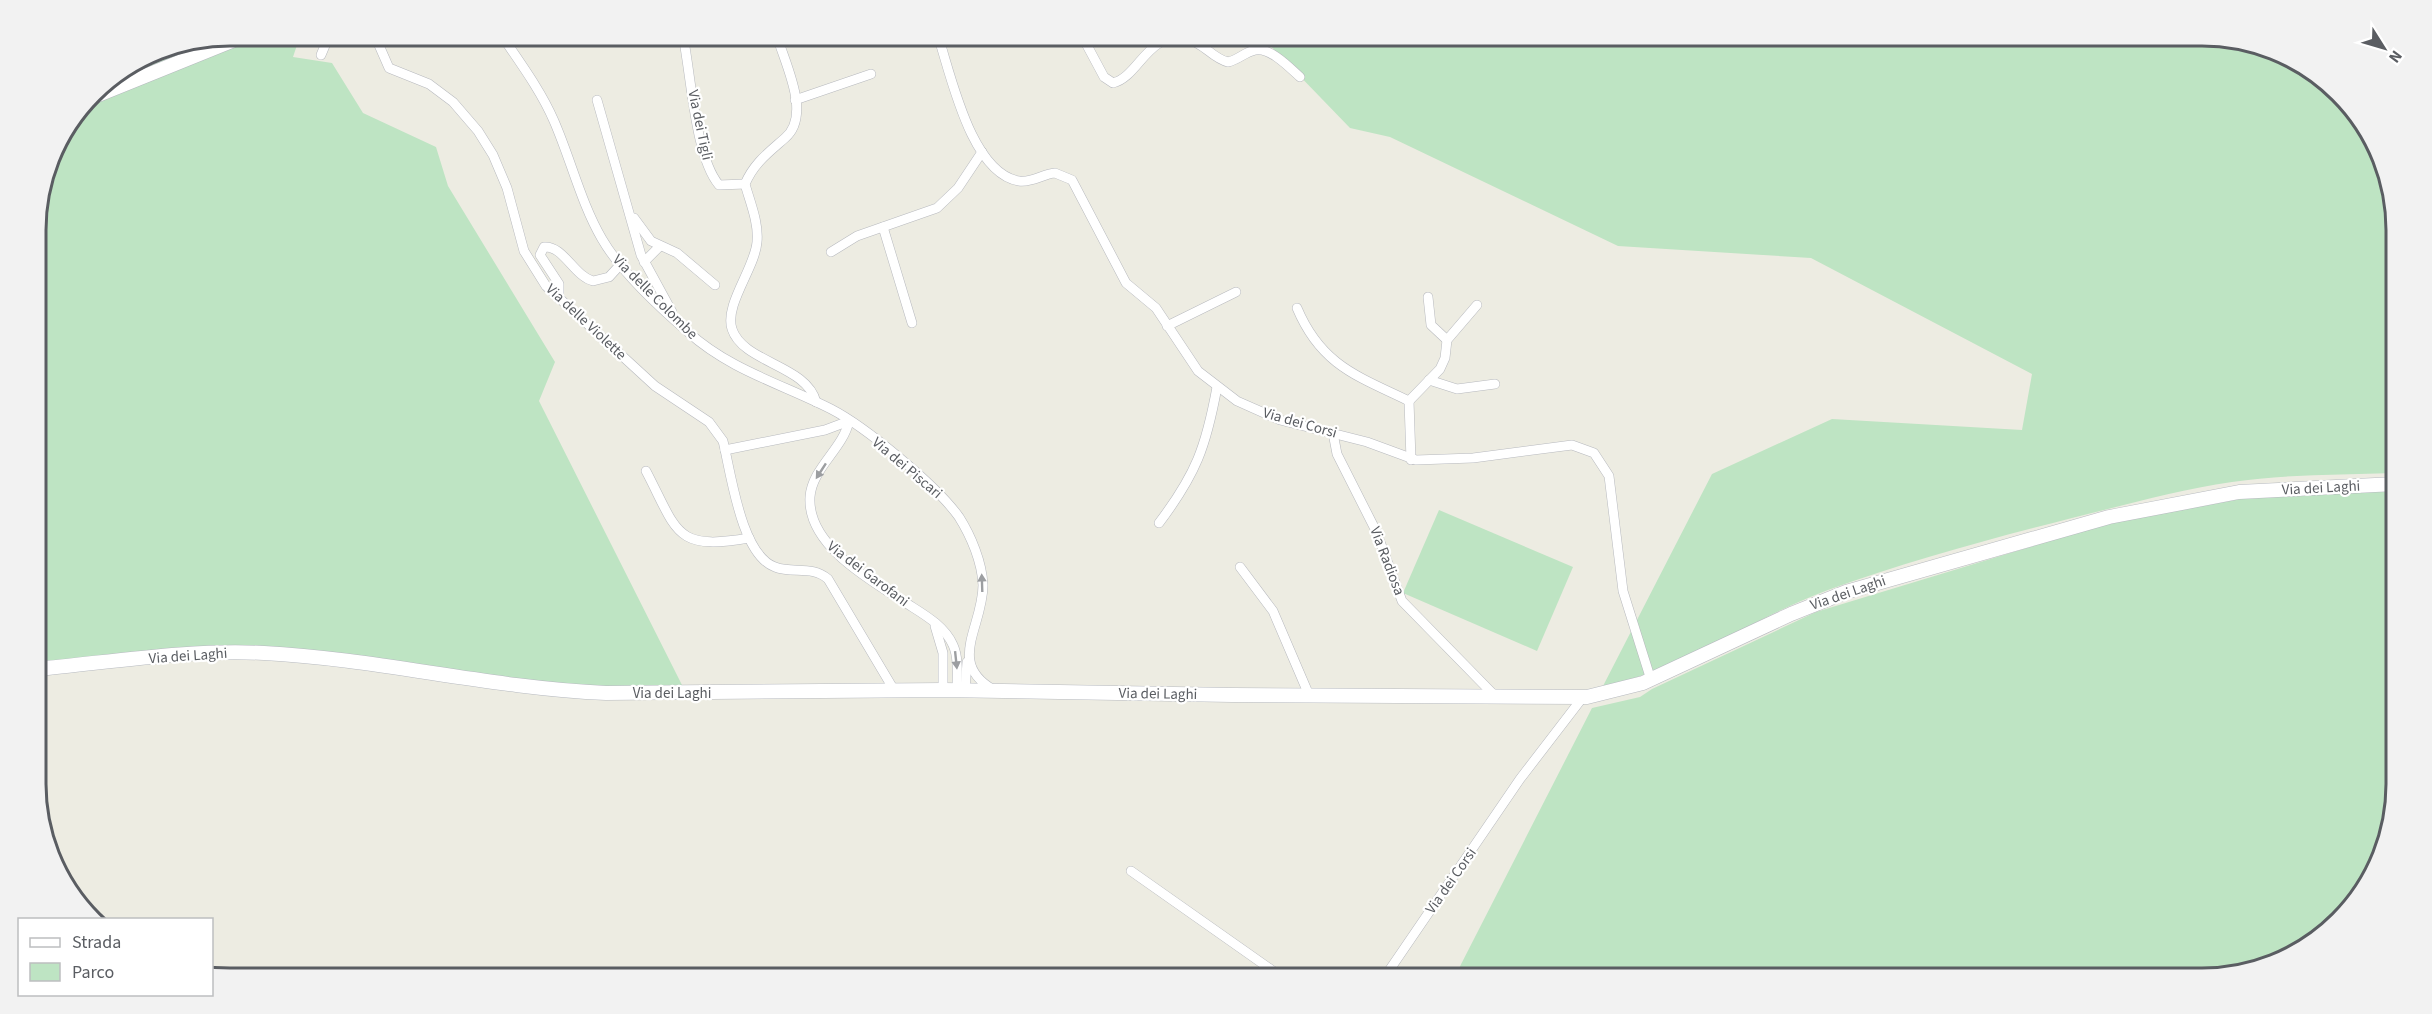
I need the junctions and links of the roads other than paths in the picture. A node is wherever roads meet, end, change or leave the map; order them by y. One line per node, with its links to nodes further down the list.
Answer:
1 (324, 47): 11 (street)
2 (380, 47): 28 (street, Via delle Violette)
3 (509, 47): 24 (street, Via delle Colombe)
4 (685, 47): 18 (street, Via dei Tigli)
5 (780, 47): 16 (street)
6 (942, 47): 17 (street, Via dei Corsi)
7 (1088, 47): 8 (street)
8 (1154, 47)
9 (1204, 47): 13 (street)
10 (203, 49): 14 (main road)
11 (321, 55)
12 (871, 74): 16 (street)
13 (1299, 77)
14 (116, 87)
15 (597, 100): 19 (street)
16 (795, 100): 18 (street)
17 (982, 152): 20 (street); 33 (street, Via dei Corsi)
18 (745, 184): 39 (street)
19 (629, 211): 21 (street); 23 (street)
20 (883, 227): 22 (street); 31 (street)
21 (660, 246): 23 (street); 25 (street)
22 (831, 252)
23 (644, 262): 32 (street)
24 (620, 265): 28 (street); 32 (street, Via delle Colombe)
25 (715, 285)
26 (1236, 292): 33 (street)
27 (1428, 297): 34 (street)
28 (559, 299): 42 (street, Via delle Violette)
29 (1477, 305): 34 (street)
30 (1297, 308): 38 (street)
31 (912, 323)
32 (679, 325): 39 (street, Via delle Colombe)
33 (1167, 326): 37 (street, Via dei Corsi)
34 (1447, 340): 35 (street)
35 (1429, 380): 36 (street); 38 (street)
36 (1495, 384)
37 (1217, 387): 41 (street, Via dei Corsi); 46 (street)
38 (1409, 401): 43 (street)
39 (816, 402): 40 (street, Via delle Colombe)
40 (849, 421): 42 (street); 49 (street, Via dei Garofani, one-way to 49); 50 (street, Via dei Piscari, one-way to 40)
41 (1333, 433): 43 (street, Via dei Corsi); 57 (street, Via Radiosa)
42 (725, 450): 47 (street, Via delle Violette)
43 (1411, 460): 52 (street, Via dei Corsi)
44 (646, 471): 47 (street)
45 (2386, 484): 52 (main road, Via dei Laghi)
46 (1159, 523)
47 (749, 538): 53 (street)
48 (1240, 567): 56 (street)
49 (933, 621): 54 (street); 54 (street, Via dei Garofani, one-way to 54)
50 (967, 658): 54 (street, Via dei Piscari); 55 (street)
51 (46, 668): 53 (main road, Via dei Laghi)
52 (1651, 680): 58 (main road, Via dei Laghi)
53 (894, 690): 54 (main road, Via dei Laghi)
54 (955, 690): 55 (main road, Via dei Laghi)
55 (995, 691): 56 (main road, Via dei Laghi)
56 (1309, 695): 57 (main road, Via dei Laghi)
57 (1495, 696): 58 (main road, Via dei Laghi)
58 (1583, 697): 61 (street, Via dei Corsi)
59 (1131, 871): 60 (street)
60 (1268, 967)
61 (1390, 967)

